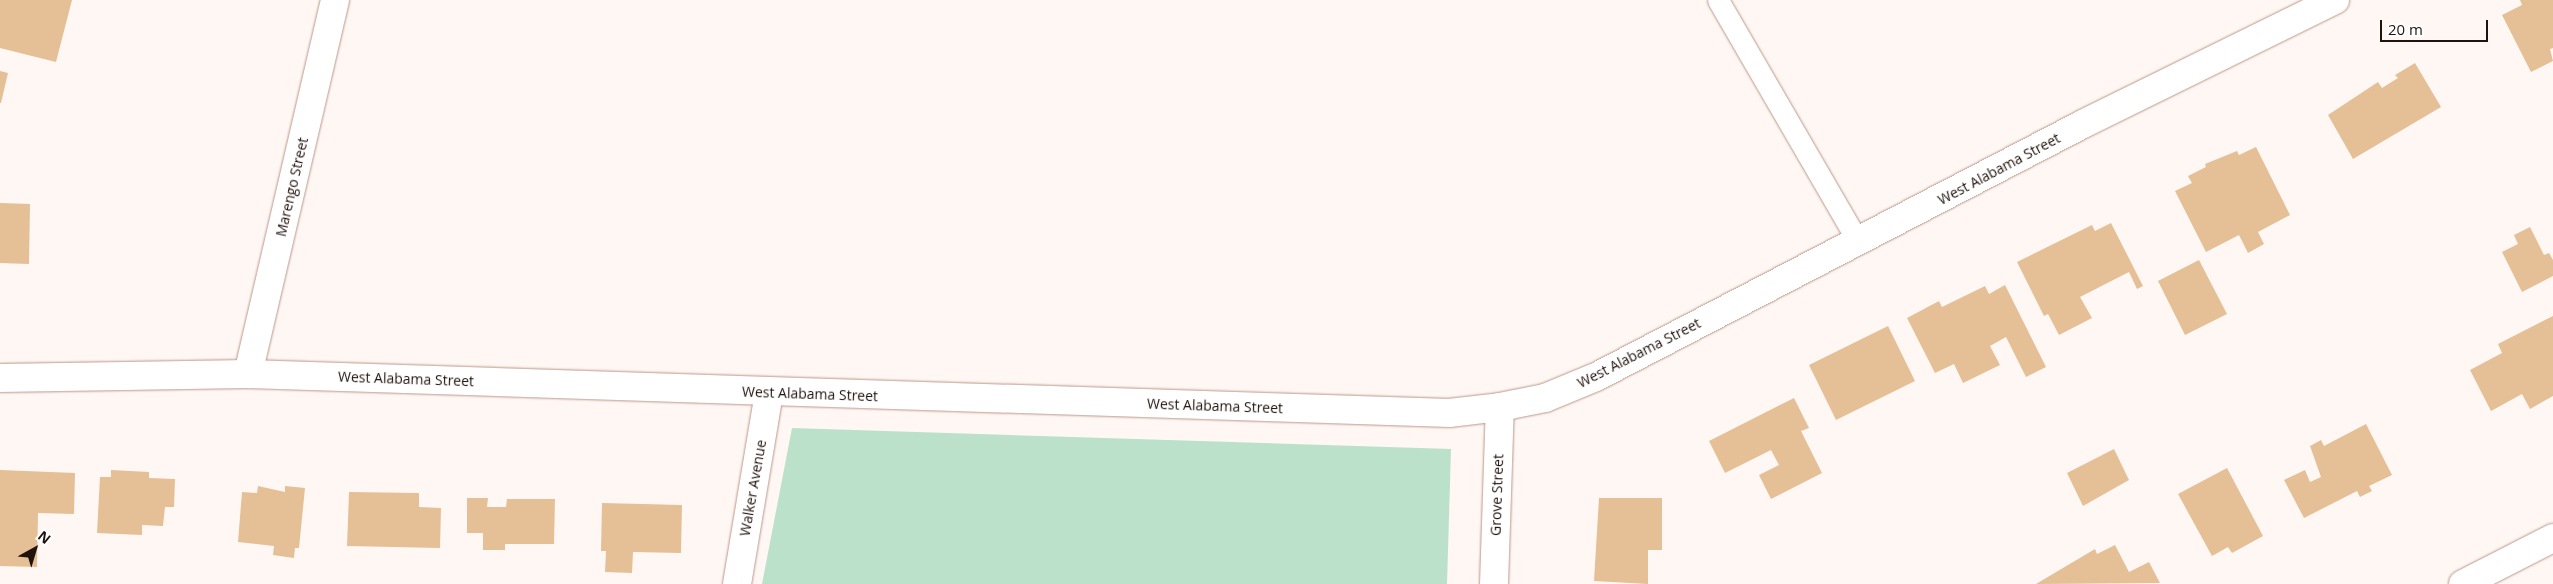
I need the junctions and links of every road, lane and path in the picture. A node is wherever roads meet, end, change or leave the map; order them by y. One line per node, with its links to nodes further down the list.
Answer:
1 (335, 0): 5 (street, Marengo Street)
2 (1718, 0): 4 (lane)
3 (2335, 0): 4 (street, West Alabama Street)
4 (1857, 240): 8 (street, West Alabama Street)
5 (248, 374): 6 (street, West Alabama Street); 7 (street, West Alabama Street)
6 (0, 378)
7 (769, 393): 8 (street, West Alabama Street); 10 (street, Walker Avenue)
8 (1500, 407): 11 (street, Grove Street)
9 (2553, 538): 12 (street)
10 (736, 584)
11 (1494, 584)
12 (2463, 584)

